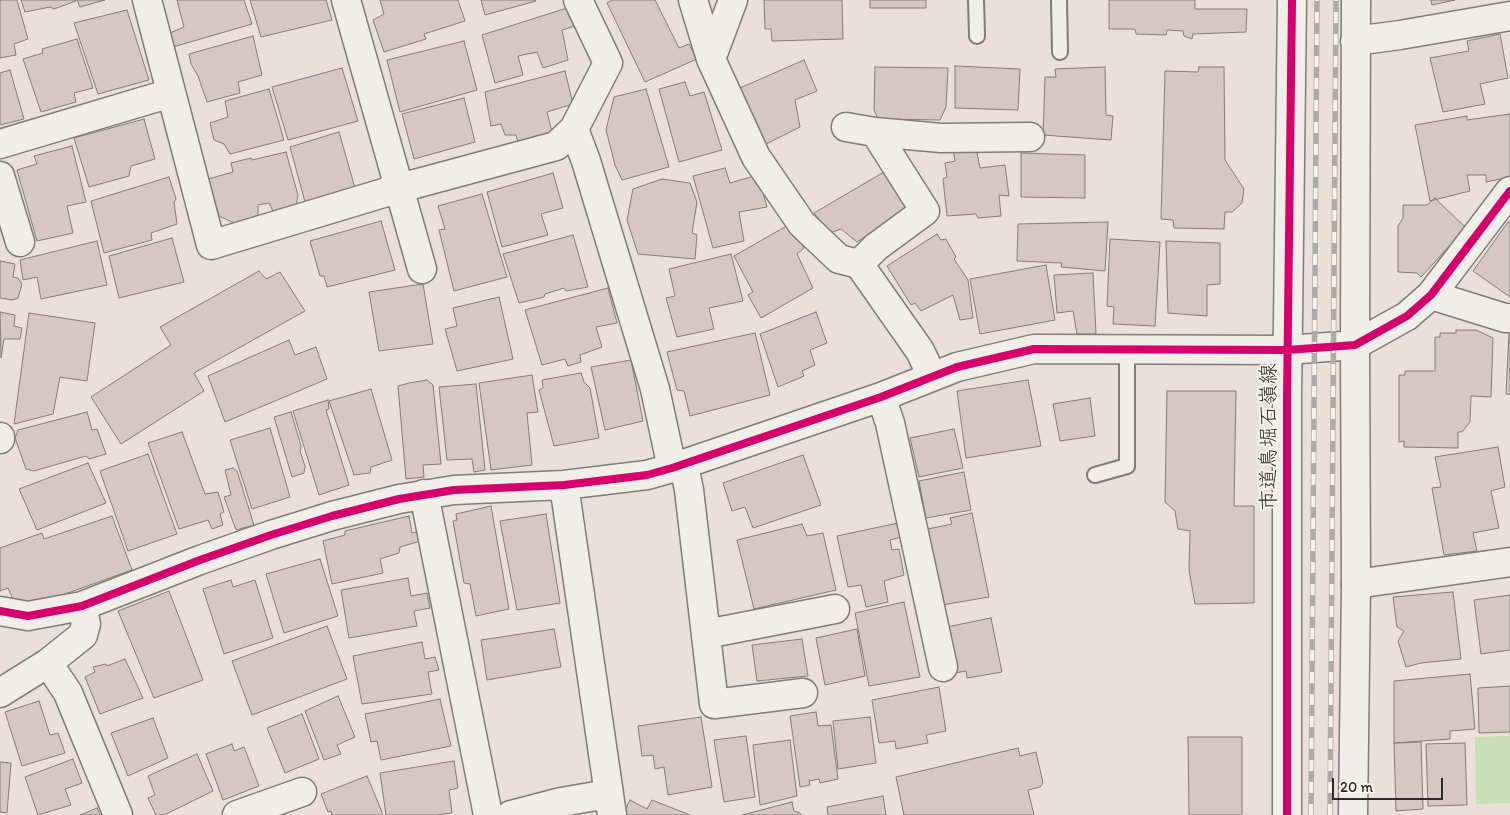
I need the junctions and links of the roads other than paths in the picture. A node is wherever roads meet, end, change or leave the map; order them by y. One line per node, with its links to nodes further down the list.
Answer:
1 (147, 0): 15 (street)
2 (346, 0): 22 (street)
3 (578, 0): 17 (street)
4 (693, 0): 14 (street)
5 (733, 0): 14 (street)
6 (976, 0): 11 (lane)
7 (1059, 0): 13 (lane)
8 (1292, 0): 31 (street, 市道鳥堀石嶺線)
9 (1356, 0): 12 (street)
10 (1510, 16): 12 (street)
11 (977, 36)
12 (1355, 41): 29 (street)
13 (1060, 52)
14 (711, 59): 25 (street)
15 (172, 93): 20 (street); 22 (street)
16 (846, 127): 18 (street)
17 (574, 129): 22 (street); 34 (street)
18 (875, 132): 19 (street); 25 (street)
19 (1030, 137)
20 (0, 144)
21 (0, 176): 24 (street)
22 (400, 188): 26 (street)
23 (1510, 191): 27 (street)
24 (20, 242)
25 (859, 264): 32 (street)
26 (422, 269)
27 (1431, 295): 28 (street); 29 (street)
28 (1510, 318)
29 (1355, 345): 31 (street); 39 (street)
30 (1127, 348): 31 (street); 32 (street); 35 (lane)
31 (1288, 350): 54 (street, 市道鳥堀石嶺線)
32 (932, 376): 33 (street)
33 (881, 397): 34 (street); 45 (street)
34 (678, 467): 36 (street); 43 (street)
35 (1095, 476)
36 (564, 485): 37 (street); 49 (street)
37 (424, 494): 40 (street); 52 (street)
38 (1510, 562): 39 (street)
39 (1356, 584): 55 (street)
40 (82, 606): 42 (street); 44 (street)
41 (835, 609): 43 (street)
42 (0, 611)
43 (706, 634): 47 (street)
44 (48, 663): 46 (street); 50 (street)
45 (943, 667)
46 (0, 693)
47 (803, 693)
48 (302, 792): 51 (street)
49 (610, 805): 53 (street)
50 (118, 815)
51 (237, 815)
52 (488, 815)
53 (511, 815)
54 (1287, 815)
55 (1353, 815)

